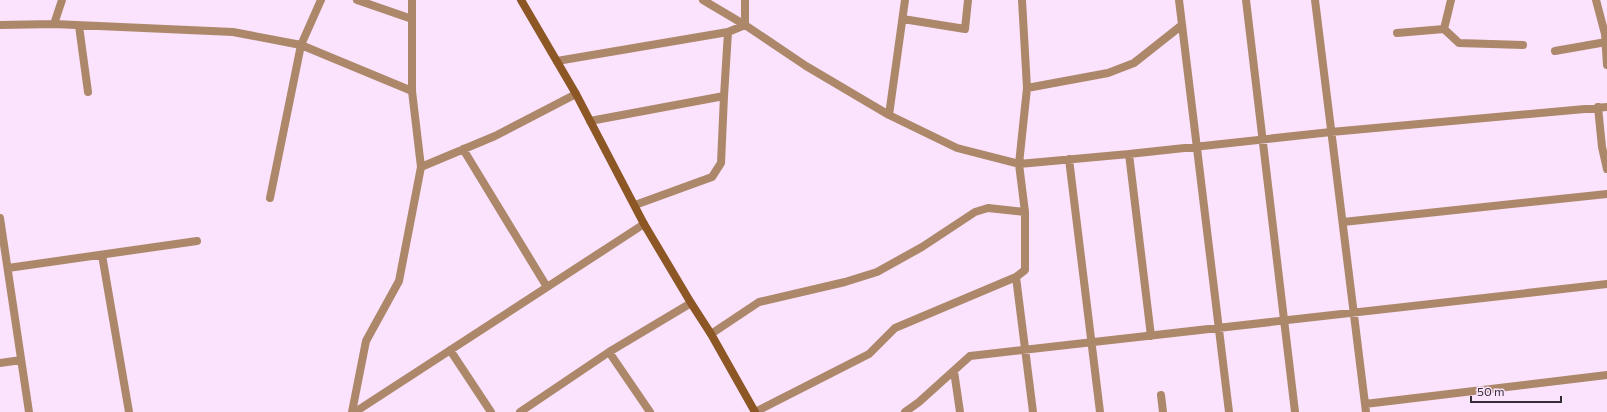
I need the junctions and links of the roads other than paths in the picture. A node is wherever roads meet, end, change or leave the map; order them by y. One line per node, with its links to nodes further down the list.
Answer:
1 (62, 0): 18 (street)
2 (321, 0): 28 (street)
3 (357, 0): 16 (street)
4 (412, 0): 16 (street)
5 (520, 0): 31 (main road)
6 (703, 0): 20 (street)
7 (745, 0): 20 (street)
8 (905, 0): 17 (street)
9 (968, 0): 17 (street)
10 (1022, 0): 33 (street)
11 (1179, 0): 21 (street)
12 (1246, 0): 43 (street)
13 (1315, 0): 42 (street)
14 (1451, 0): 23 (street)
15 (1596, 0): 26 (street)
16 (412, 19): 34 (street)
17 (903, 19): 40 (street)
18 (54, 24): 19 (street); 22 (street)
19 (0, 25)
20 (745, 25): 24 (street); 40 (street)
21 (1182, 25): 33 (street); 44 (street)
22 (79, 26): 28 (street); 35 (street)
23 (1444, 29): 25 (street); 29 (street)
24 (728, 32): 31 (street); 37 (street)
25 (1397, 33)
26 (1606, 34): 27 (street)
27 (1606, 42): 30 (street); 32 (street)
28 (301, 45): 34 (street); 52 (street)
29 (1523, 45)
30 (1555, 51)
31 (557, 61): 36 (main road)
32 (1607, 65)
33 (1027, 88): 48 (street)
34 (412, 91): 49 (street)
35 (88, 92)
36 (576, 94): 41 (main road); 45 (street)
37 (724, 96): 41 (street); 53 (street)
38 (1598, 107): 39 (street); 42 (street); 50 (street)
39 (1607, 107)
40 (890, 115): 48 (street)
41 (590, 121): 53 (main road)
42 (1331, 132): 43 (street); 56 (street)
43 (1263, 140): 44 (street); 66 (street)
44 (1197, 147): 46 (street); 67 (street)
45 (463, 150): 49 (street); 63 (street)
46 (1129, 154): 47 (street); 69 (street)
47 (1069, 160): 48 (street); 70 (street)
48 (1018, 164): 54 (street)
49 (421, 167): 82 (street)
50 (1607, 169)
51 (1607, 194): 56 (street)
52 (270, 198)
53 (635, 205): 57 (main road)
54 (1025, 212): 61 (street); 68 (street)
55 (0, 218): 60 (street)
56 (1343, 222): 65 (street)
57 (644, 224): 63 (street); 64 (main road)
58 (197, 241): 59 (street)
59 (102, 255): 60 (street); 81 (street)
60 (8, 268): 74 (street)
61 (1016, 277): 72 (street); 86 (street)
62 (1607, 284): 65 (street)
63 (547, 287): 71 (street)
64 (691, 304): 68 (main road); 73 (street)
65 (1354, 313): 66 (street); 79 (street)
66 (1285, 320): 67 (street); 93 (street)
67 (1219, 328): 69 (street); 92 (street)
68 (711, 334): 86 (main road)
69 (1152, 336): 70 (street)
70 (1092, 342): 72 (street); 90 (street)
71 (450, 350): 82 (street); 83 (street)
72 (1026, 350): 76 (street); 89 (street)
73 (610, 352): 84 (street); 85 (street)
74 (21, 360): 75 (street); 80 (street)
75 (0, 363)
76 (954, 371): 87 (street); 88 (street)
77 (1607, 375): 79 (street)
78 (1161, 395): 91 (street)
79 (1366, 408)
80 (29, 412)
81 (129, 412)
82 (353, 412)
83 (491, 412)
84 (520, 412)
85 (650, 412)
86 (755, 412)
87 (905, 412)
88 (960, 412)
89 (1033, 412)
90 (1100, 412)
91 (1163, 412)
92 (1229, 412)
93 (1295, 412)

